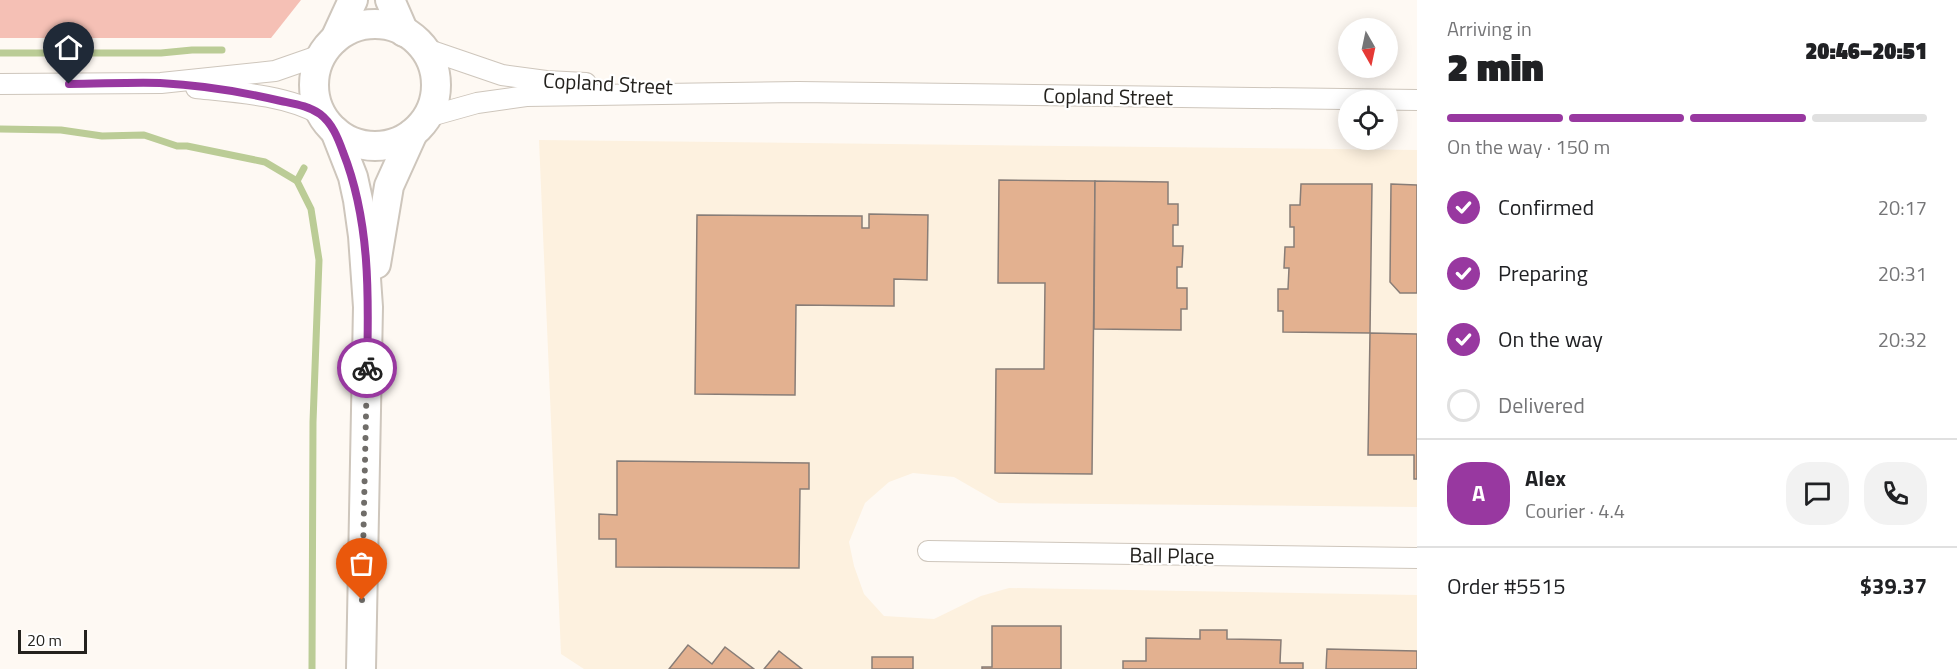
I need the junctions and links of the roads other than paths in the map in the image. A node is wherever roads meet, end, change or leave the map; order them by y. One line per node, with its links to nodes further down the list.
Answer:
1 (353, 0): 4 (main road)
2 (390, 0): 3 (main road)
3 (413, 40): 4 (main road); 7 (street, Copland Street); 10 (main road)
4 (328, 47): 5 (street); 9 (main road)
5 (161, 83): 6 (street); 9 (street)
6 (0, 84)
7 (798, 92): 8 (street, Copland Street); 10 (street, Copland Street)
8 (1417, 100)
9 (328, 123): 10 (main road); 11 (main road)
10 (420, 125): 11 (main road)
11 (368, 307): 14 (main road)
12 (928, 552): 13 (street, Ball Place)
13 (1417, 558)
14 (361, 669)

